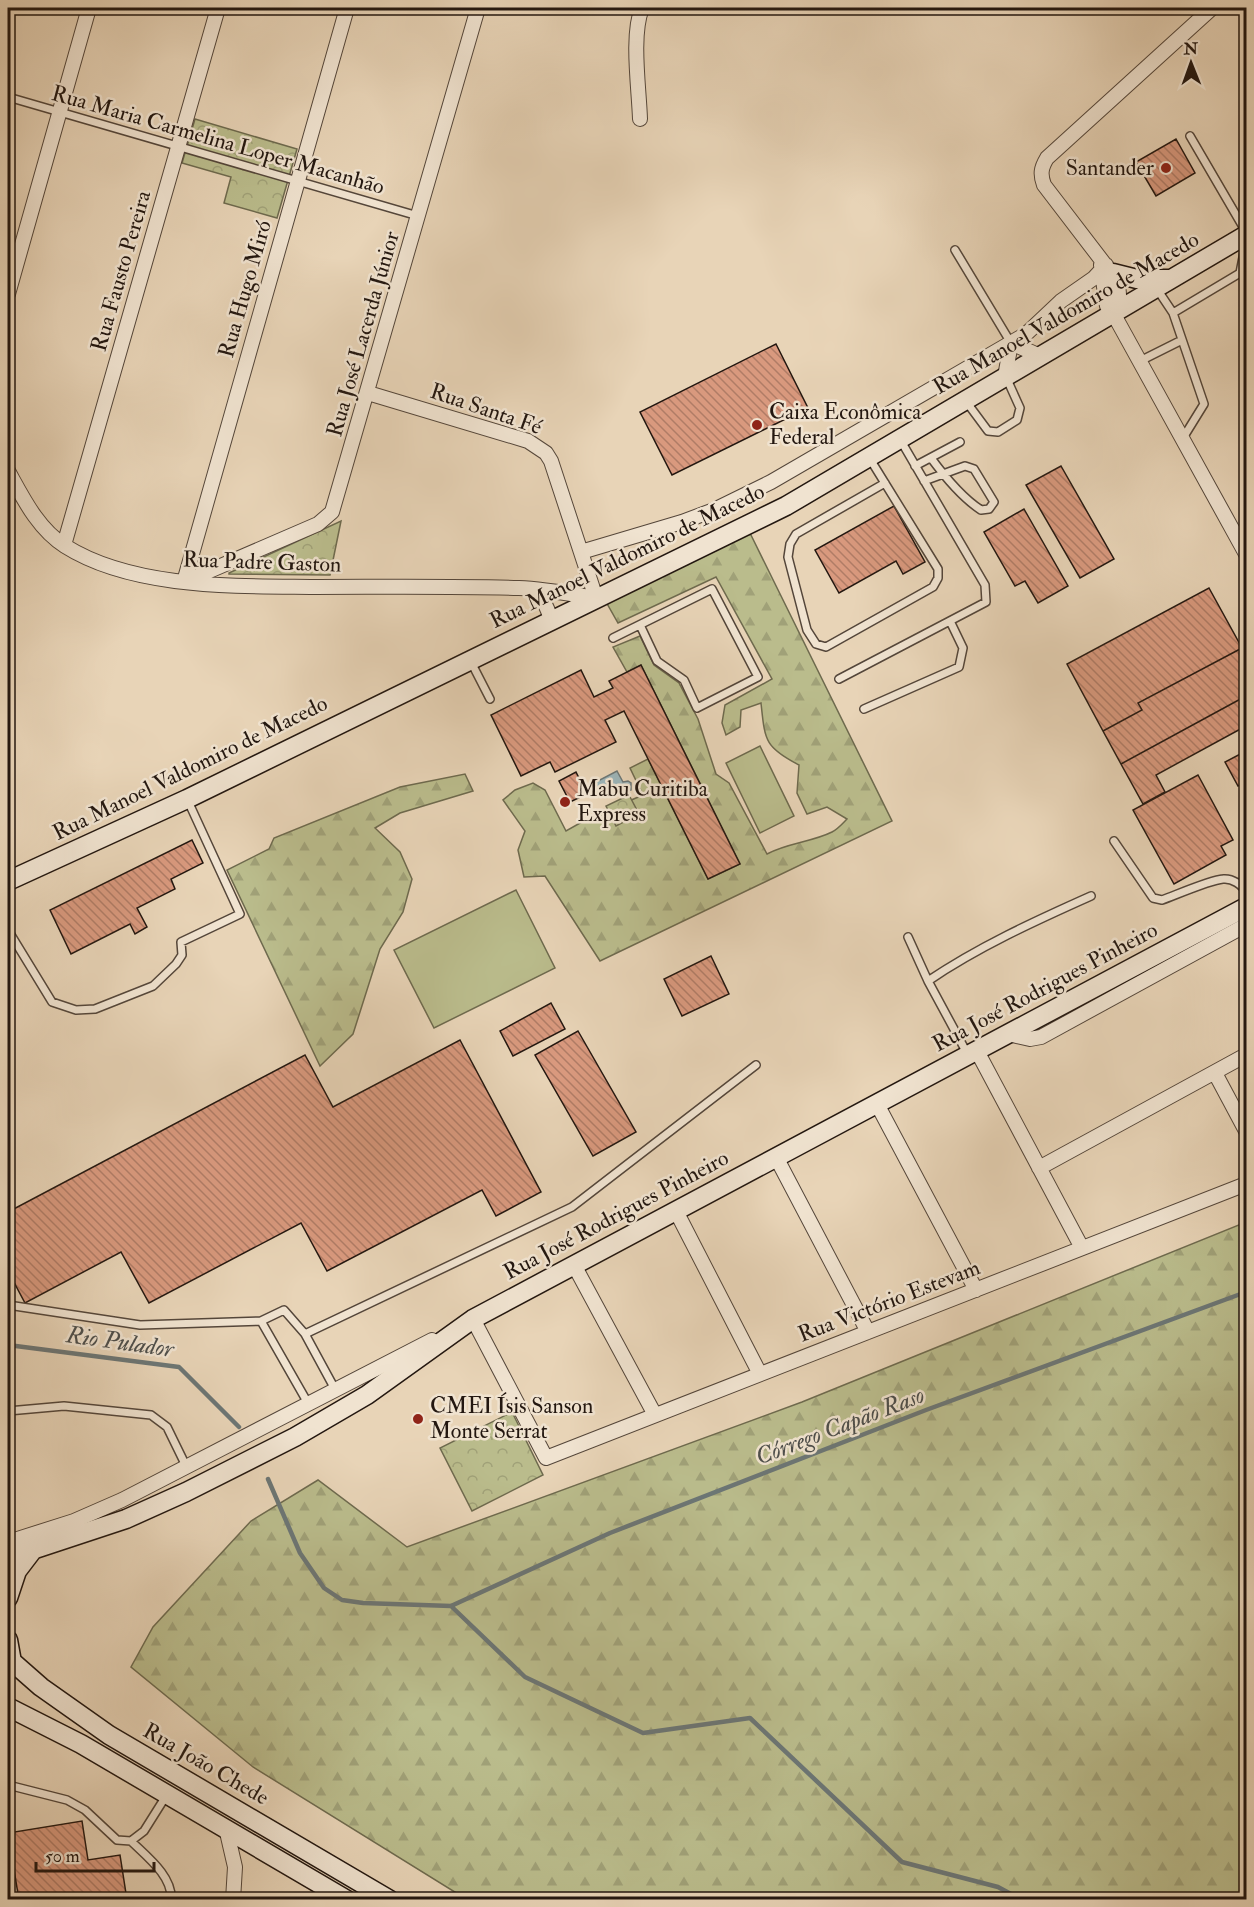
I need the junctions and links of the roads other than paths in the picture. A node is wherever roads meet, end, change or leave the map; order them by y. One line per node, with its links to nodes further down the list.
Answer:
1 (89, 8): 8 (street)
2 (218, 8): 11 (street, Rua Fausto Pereira)
3 (347, 8): 12 (street, Rua Hugo Miró)
4 (478, 8): 13 (street, Rua José Lacerda Júnior)
5 (642, 8): 9 (street)
6 (1212, 8): 17 (street)
7 (8, 98): 8 (lane, Rua Maria Carmelina Loper Macanhão)
8 (59, 112): 11 (lane, Rua Maria Carmelina Loper Macanhão); 20 (street)
9 (640, 119)
10 (1190, 136): 14 (lane)
11 (178, 147): 12 (lane, Rua Maria Carmelina Loper Macanhão); 40 (street, Rua Fausto Pereira)
12 (297, 182): 13 (lane, Rua Maria Carmelina Loper Macanhão); 43 (street, Rua Hugo Miró)
13 (418, 216): 28 (street, Rua José Lacerda Júnior)
14 (1246, 233): 18 (main road, Rua Manoel Valdomiro de Macedo)
15 (1246, 242): 22 (lane)
16 (955, 250): 24 (lane)
17 (1105, 266): 18 (main road); 19 (street); 21 (street)
18 (1164, 284): 21 (main road, Rua Manoel Valdomiro de Macedo); 22 (lane)
19 (1079, 289): 21 (street); 24 (street)
20 (8, 294)
21 (1110, 307): 25 (main road, Rua Manoel Valdomiro de Macedo); 26 (street)
22 (1173, 313): 23 (lane)
23 (1182, 340): 26 (lane); 30 (lane)
24 (1011, 342): 25 (street); 27 (street); 41 (street)
25 (1040, 356): 27 (main road, Rua Manoel Valdomiro de Macedo)
26 (1140, 361): 30 (street)
27 (1005, 377): 29 (main road, Rua Manoel Valdomiro de Macedo); 29 (lane)
28 (368, 393): 41 (street, Rua Santa Fé); 43 (street, Rua José Lacerda Júnior)
29 (965, 400): 31 (main road, Rua Manoel Valdomiro de Macedo)
30 (1182, 438): 42 (street)
31 (900, 439): 33 (main road, Rua Manoel Valdomiro de Macedo); 35 (lane)
32 (960, 442): 34 (lane)
33 (869, 457): 39 (lane); 45 (main road, Rua Manoel Valdomiro de Macedo)
34 (931, 458): 35 (lane); 37 (lane)
35 (915, 466): 38 (lane)
36 (8, 471): 40 (street, Rua Padre Gaston)
37 (943, 474): 37 (lane); 38 (lane)
38 (924, 481): 47 (lane)
39 (885, 483): 39 (lane)
40 (64, 545): 43 (street, Rua Padre Gaston)
41 (581, 552): 45 (street, Rua Santa Fé)
42 (1246, 554)
43 (184, 582): 44 (street, Rua Padre Gaston)
44 (522, 588): 45 (street, Rua Padre Gaston); 46 (street)
45 (596, 598): 46 (main road, Rua Manoel Valdomiro de Macedo)
46 (551, 620): 50 (main road, Rua Manoel Valdomiro de Macedo)
47 (950, 621): 51 (lane); 53 (lane)
48 (640, 625): 48 (lane); 49 (lane)
49 (613, 638)
50 (470, 660): 52 (lane); 54 (main road, Rua Manoel Valdomiro de Macedo)
51 (838, 679)
52 (490, 699)
53 (864, 709)
54 (187, 799): 56 (main road, Rua Manoel Valdomiro de Macedo); 61 (lane)
55 (1114, 841): 57 (lane)
56 (8, 881)
57 (1246, 893)
58 (1091, 896): 63 (lane)
59 (1246, 907): 64 (main road, Rua José Rodrigues Pinheiro)
60 (1246, 925): 64 (street)
61 (8, 930)
62 (908, 937): 63 (lane)
63 (928, 981): 65 (lane)
64 (1008, 1034): 65 (main road, Rua José Rodrigues Pinheiro)
65 (973, 1053): 69 (main road, Rua José Rodrigues Pinheiro); 72 (street)
66 (1246, 1055): 68 (street)
67 (756, 1065): 82 (lane)
68 (1215, 1072): 70 (street); 72 (street)
69 (877, 1104): 71 (main road, Rua José Rodrigues Pinheiro); 77 (street)
70 (1246, 1131)
71 (776, 1157): 74 (main road, Rua José Rodrigues Pinheiro); 81 (street)
72 (1039, 1168): 75 (street)
73 (1246, 1184): 75 (street, Rua Victório Estevam)
74 (675, 1211): 76 (main road, Rua José Rodrigues Pinheiro); 83 (street)
75 (1082, 1248): 77 (street, Rua Victório Estevam)
76 (574, 1265): 79 (main road, Rua José Rodrigues Pinheiro); 87 (street)
77 (976, 1290): 81 (street, Rua Victório Estevam)
78 (8, 1305): 80 (lane)
79 (473, 1319): 84 (street); 87 (street, Rua Victório Estevam); 89 (main road, Rua José Rodrigues Pinheiro)
80 (261, 1321): 82 (lane); 85 (lane)
81 (868, 1332): 83 (street, Rua Victório Estevam)
82 (304, 1334): 84 (lane)
83 (760, 1374): 87 (street, Rua Victório Estevam)
84 (336, 1391): 85 (street)
85 (309, 1405): 88 (street)
86 (8, 1411): 88 (lane)
87 (655, 1415)
88 (187, 1468): 89 (street); 90 (street)
89 (126, 1519): 91 (main road, Rua José Rodrigues Pinheiro)
90 (8, 1542)
91 (33, 1550): 92 (main road, Rua José Rodrigues Pinheiro); 93 (main road)
92 (8, 1558)
93 (8, 1598)
94 (8, 1640): 95 (main road)
95 (10, 1660): 101 (main road, Rua João Chede)
96 (8, 1707): 98 (main road, Rua João Chede)
97 (8, 1785): 100 (lane)
98 (167, 1794): 99 (main road, Rua João Chede); 100 (lane)
99 (226, 1828): 103 (street); 104 (main road, Rua João Chede)
100 (131, 1841): 102 (lane)
101 (346, 1874): 104 (main road); 105 (main road, Rua João Chede)
102 (171, 1899)
103 (233, 1899)
104 (345, 1899)
105 (390, 1899)

